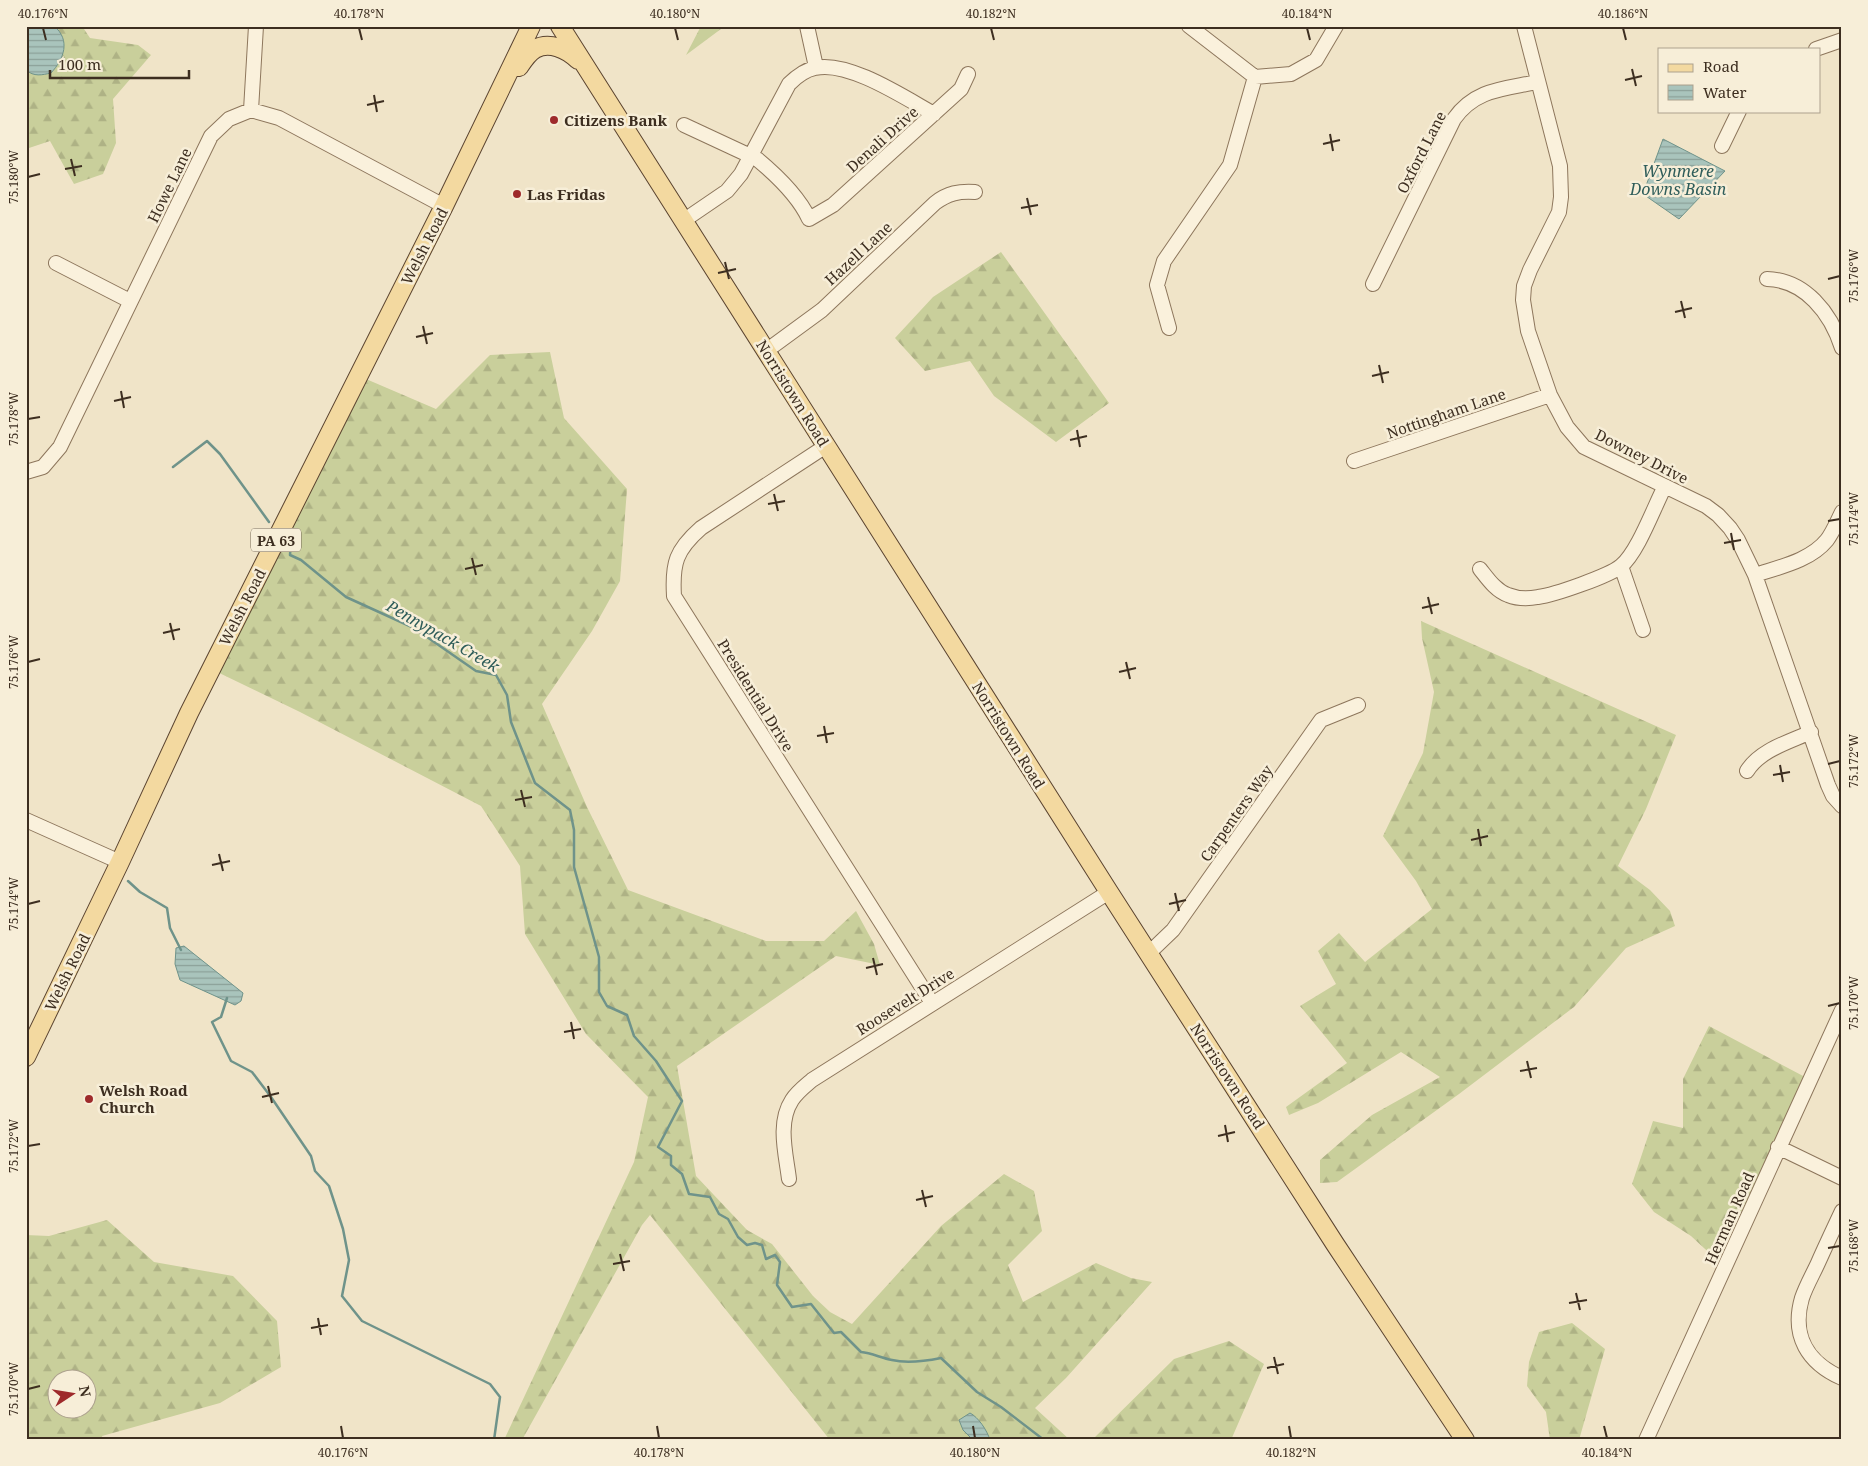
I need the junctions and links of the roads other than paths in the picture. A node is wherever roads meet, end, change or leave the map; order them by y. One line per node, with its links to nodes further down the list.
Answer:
1 (256, 26): 15 (street)
2 (531, 26): 17 (main road, Welsh Road / PA 63)
3 (560, 26): 11 (main road, Norristown Road)
4 (807, 26): 10 (street)
5 (1189, 26): 13 (street)
6 (1336, 26): 13 (street)
7 (1524, 26): 14 (street, Downey Drive)
8 (1842, 40): 9 (street)
9 (1819, 48)
10 (816, 68): 18 (street); 21 (street)
11 (587, 70): 17 (main road); 24 (main road, Norristown Road)
12 (968, 74): 18 (street, Denali Drive)
13 (1255, 77): 29 (street)
14 (1537, 82): 27 (street, Oxford Lane); 32 (street, Downey Drive)
15 (251, 110): 23 (street); 28 (street, Howe Lane)
16 (1739, 112): 20 (street)
17 (489, 114): 23 (main road, Welsh Road / PA 63)
18 (934, 114): 21 (street, Denali Drive)
19 (684, 125): 21 (street)
20 (1722, 146)
21 (751, 156): 24 (street)
22 (975, 192): 31 (street, Hazell Lane)
23 (444, 206): 47 (main road, Welsh Road / PA 63)
24 (683, 221): 31 (main road, Norristown Road)
25 (56, 263): 28 (street)
26 (1767, 279): 30 (street)
27 (1373, 284)
28 (130, 301): 35 (street, Howe Lane)
29 (1169, 328)
30 (1841, 343)
31 (766, 351): 33 (main road, Norristown Road)
32 (1550, 395): 34 (street, Nottingham Lane); 36 (street, Downey Drive)
33 (826, 446): 48 (main road, Norristown Road); 50 (street, Presidential Drive)
34 (1354, 461)
35 (26, 472)
36 (1665, 486): 38 (street); 40 (street, Downey Drive)
37 (1842, 512): 40 (street)
38 (1621, 566): 39 (street); 41 (street)
39 (1480, 570)
40 (1755, 575): 43 (street, Downey Drive)
41 (1643, 630)
42 (1358, 705): 49 (street, Carpenters Way)
43 (1810, 732): 44 (street); 45 (street, Downey Drive)
44 (1747, 771)
45 (1842, 806)
46 (26, 820): 47 (street)
47 (120, 862): 52 (main road, Welsh Road / PA 63)
48 (1109, 892): 49 (main road, Norristown Road); 50 (street, Roosevelt Drive)
49 (1149, 953): 58 (main road, Norristown Road)
50 (932, 1003): 54 (street, Roosevelt Drive)
51 (1842, 1010): 53 (street, Herman Road)
52 (26, 1057)
53 (1778, 1147): 55 (street); 59 (street, Herman Road)
54 (789, 1178)
55 (1842, 1178)
56 (1842, 1211): 57 (street)
57 (1842, 1378)
58 (1465, 1440)
59 (1646, 1440)

